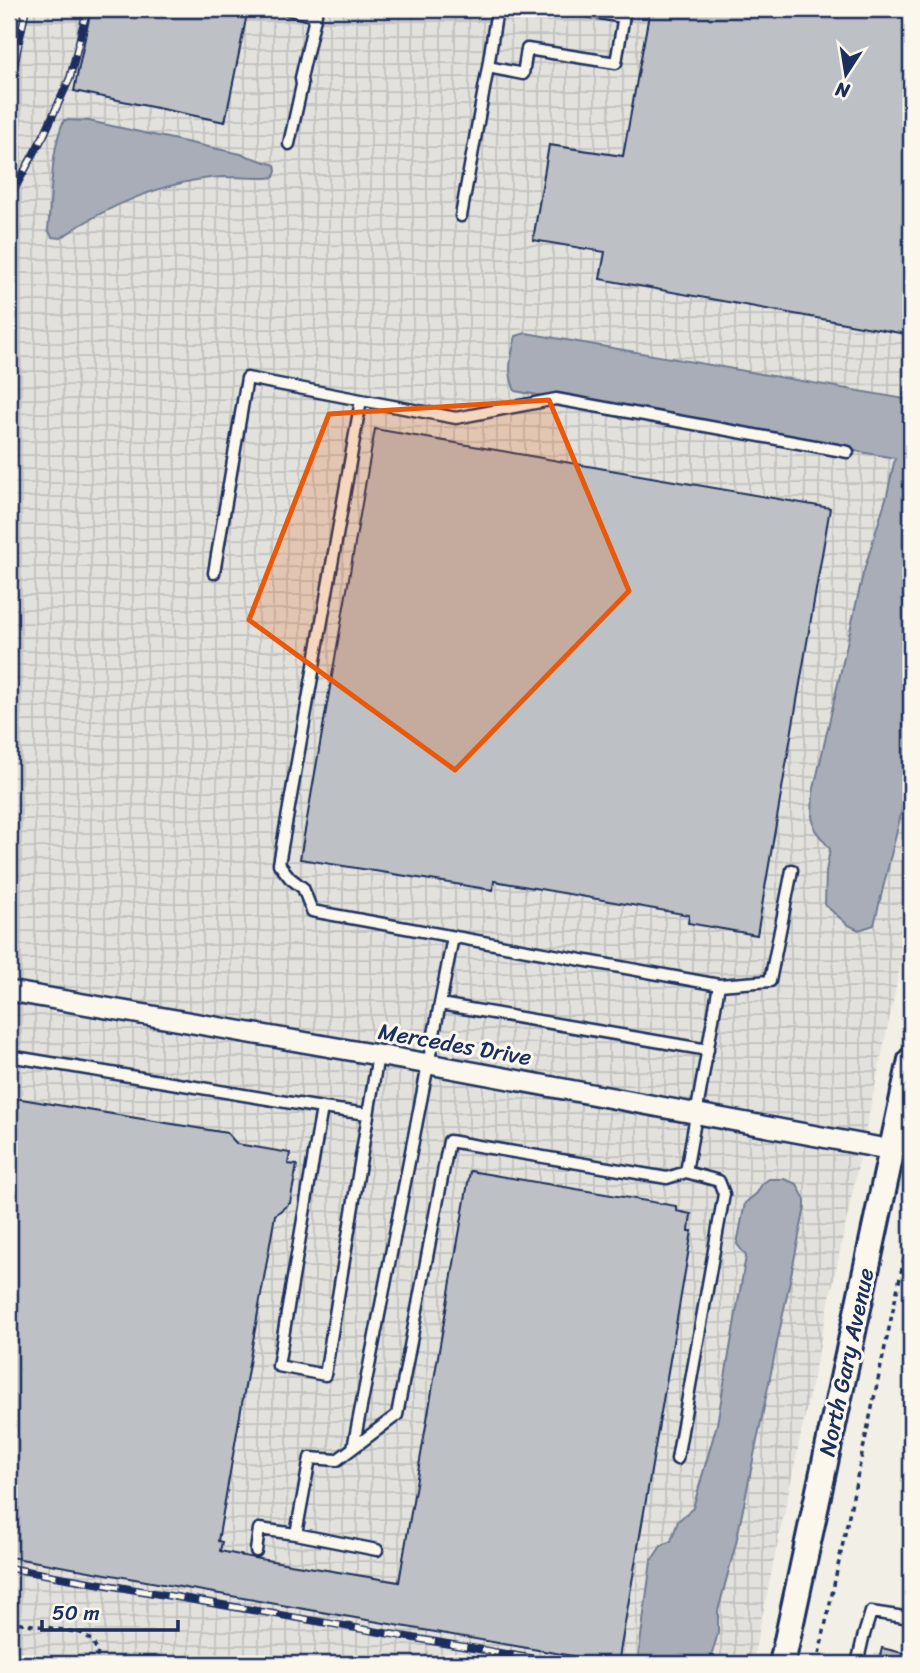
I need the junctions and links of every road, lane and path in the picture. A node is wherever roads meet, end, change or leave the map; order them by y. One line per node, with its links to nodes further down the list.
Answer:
1 (287, 9): 4 (lane)
2 (497, 9): 6 (lane)
3 (577, 9): 5 (lane)
4 (316, 12): 7 (lane)
5 (624, 13): 6 (lane)
6 (488, 67): 8 (lane)
7 (289, 144)
8 (461, 216)
9 (361, 400): 10 (lane); 11 (lane); 13 (lane)
10 (848, 452)
11 (214, 573)
12 (792, 870): 14 (lane)
13 (453, 937): 14 (lane); 16 (lane)
14 (719, 985): 17 (lane)
15 (9, 991): 18 (street, Mercedes Drive)
16 (440, 1004): 17 (lane); 21 (lane)
17 (708, 1050): 24 (lane)
18 (378, 1055): 21 (street, Mercedes Drive); 23 (lane)
19 (9, 1056): 22 (lane)
20 (911, 1060): 25 (street, North Gary Avenue)
21 (429, 1064): 24 (street, Mercedes Drive); 28 (lane)
22 (322, 1108): 23 (lane); 23 (lane)
23 (368, 1114)
24 (696, 1114): 25 (street, Mercedes Drive); 26 (lane)
25 (892, 1150): 36 (street, North Gary Avenue)
26 (686, 1172): 28 (lane); 29 (lane)
27 (911, 1226): 37 (path)
28 (353, 1448): 30 (lane)
29 (677, 1459)
30 (296, 1534): 31 (lane); 32 (lane)
31 (377, 1550)
32 (256, 1551)
33 (911, 1618): 38 (lane)
34 (9, 1621): 35 (path)
35 (95, 1664)
36 (782, 1664)
37 (817, 1664)
38 (857, 1664)

